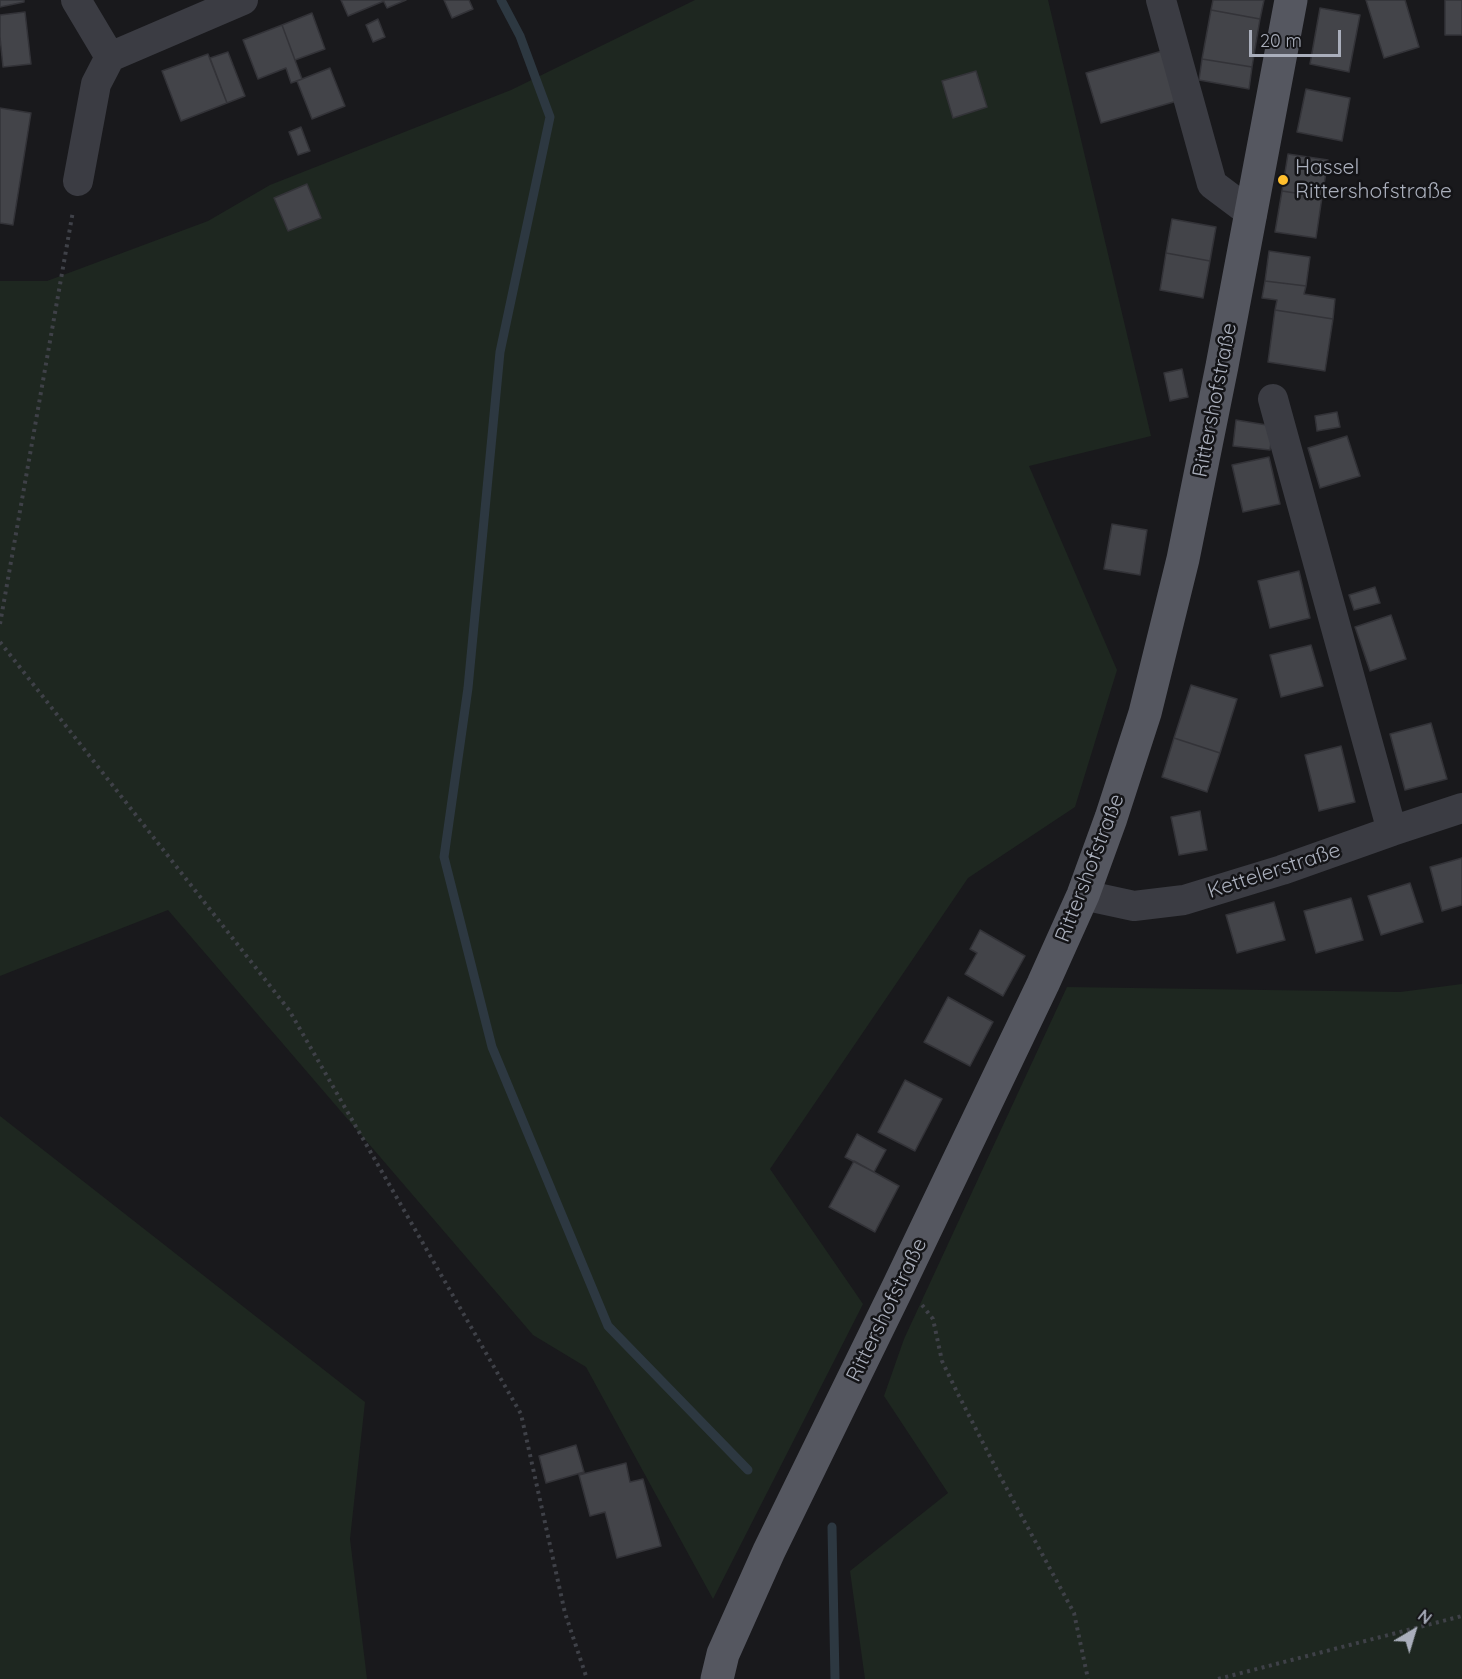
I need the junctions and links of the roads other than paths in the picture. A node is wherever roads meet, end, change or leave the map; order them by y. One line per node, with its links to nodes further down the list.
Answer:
1 (76, 0): 5 (street)
2 (1161, 0): 7 (street)
3 (1291, 0): 7 (main road, Rittershofstraße)
4 (238, 1): 5 (street)
5 (110, 57): 6 (street)
6 (78, 181)
7 (1252, 214): 11 (main road, Rittershofstraße)
8 (1273, 399): 10 (street)
9 (1462, 808): 10 (street, Kettelerstraße)
10 (1392, 831): 11 (street, Kettelerstraße)
11 (1083, 895): 12 (main road, Rittershofstraße)
12 (717, 1679)

